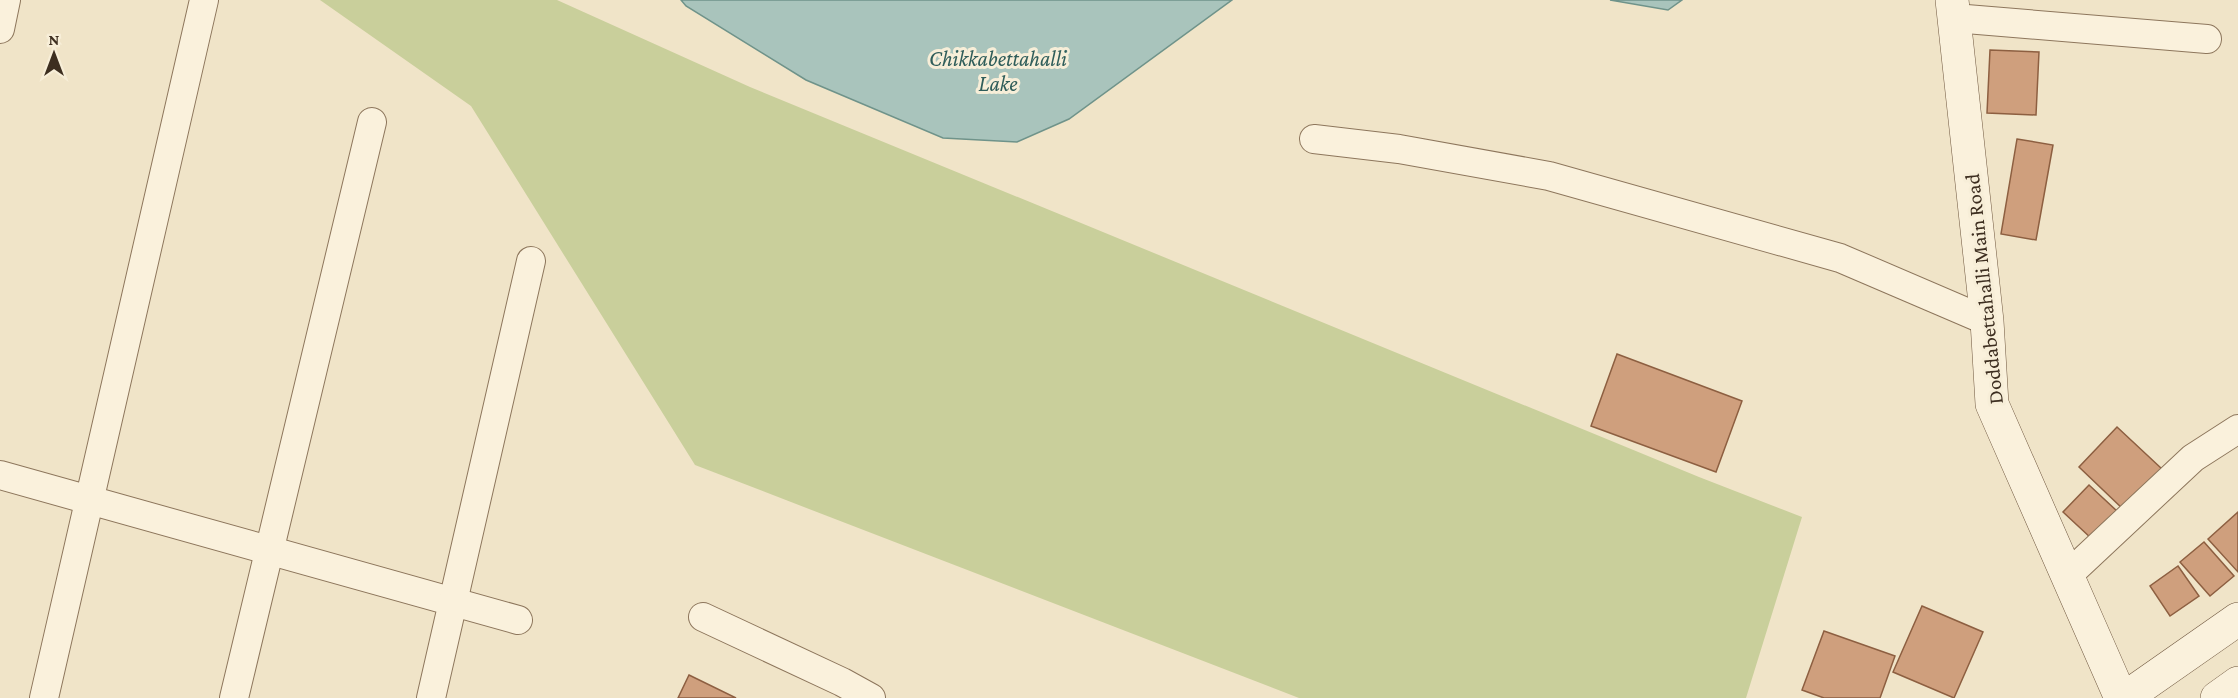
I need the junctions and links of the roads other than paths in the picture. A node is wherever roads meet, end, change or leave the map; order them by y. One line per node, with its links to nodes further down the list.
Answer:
1 (6, 0): 4 (street)
2 (204, 0): 12 (street)
3 (1953, 9): 5 (street); 9 (street, Doddabettahalli Main Road)
4 (0, 29)
5 (2207, 39)
6 (372, 122): 13 (street)
7 (1314, 139): 9 (street)
8 (531, 261): 15 (street)
9 (1987, 321): 14 (street, Doddabettahalli Main Road)
10 (2238, 429): 14 (street)
11 (0, 475): 12 (street)
12 (89, 500): 13 (street); 21 (street)
13 (269, 550): 15 (street); 22 (street)
14 (2068, 575): 25 (street, Doddabettahalli Main Road)
15 (453, 602): 18 (street); 23 (street)
16 (703, 617): 20 (street)
17 (2238, 619): 25 (street)
18 (518, 620)
19 (2238, 683): 26 (street)
20 (838, 690): 24 (street)
21 (44, 698)
22 (234, 698)
23 (431, 698)
24 (871, 698)
25 (2123, 698)
26 (2217, 698)

